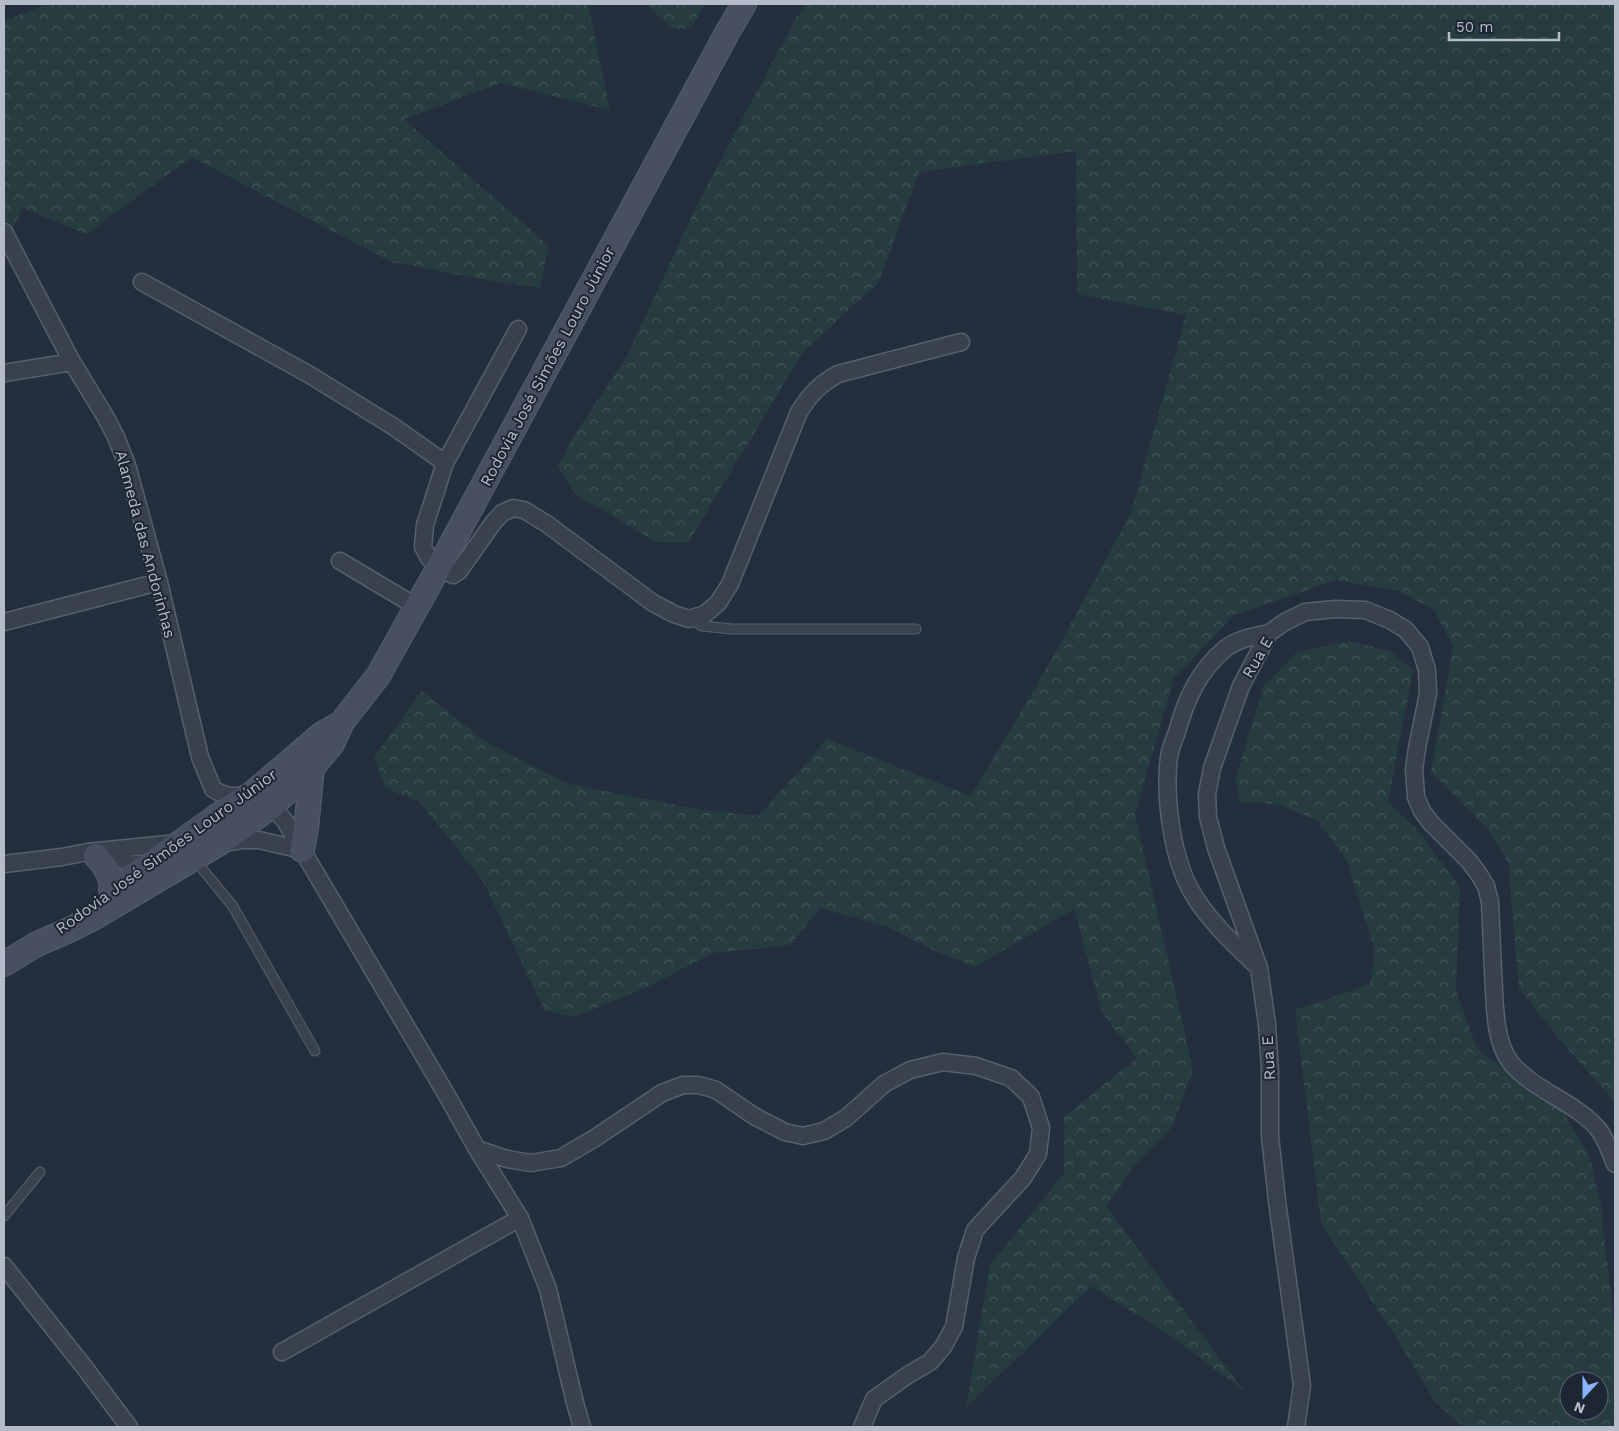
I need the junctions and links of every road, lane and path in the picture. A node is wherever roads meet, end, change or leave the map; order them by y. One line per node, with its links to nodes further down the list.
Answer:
1 (744, 4): 10 (main road, Rodovia José Simões Louro Júnior)
2 (4, 232): 6 (street, Alameda das Andorinhas)
3 (142, 282): 8 (street)
4 (518, 329): 8 (street)
5 (961, 342): 13 (street)
6 (72, 362): 7 (street); 11 (street, Alameda das Andorinhas)
7 (4, 373)
8 (445, 463): 10 (street)
9 (340, 561): 12 (street)
10 (439, 566): 12 (main road, Rodovia José Simões Louro Júnior); 13 (street)
11 (159, 582): 14 (street); 19 (street, Alameda das Andorinhas)
12 (417, 607): 17 (main road, Rodovia José Simões Louro Júnior)
13 (689, 619): 15 (lane)
14 (4, 622)
15 (916, 629)
16 (1269, 634): 33 (street, Rua E); 33 (street); 36 (street, Rua E)
17 (342, 722): 18 (main road, Rodovia José Simões Louro Júnior); 20 (main road, Rodovia José Simões Louro Júnior)
18 (312, 768): 21 (main road, Rodovia José Simões Louro Júnior); 24 (main road)
19 (213, 789): 20 (street); 22 (street)
20 (253, 792): 21 (street); 22 (main road, Rodovia José Simões Louro Júnior)
21 (272, 806): 23 (main road, Rodovia José Simões Louro Júnior); 24 (street)
22 (204, 826): 23 (street); 25 (main road, Rodovia José Simões Louro Júnior)
23 (218, 844): 24 (street); 25 (main road, Rodovia José Simões Louro Júnior)
24 (302, 850): 35 (street)
25 (187, 851): 26 (street); 28 (main road, Rodovia José Simões Louro Júnior); 29 (main road, Rodovia José Simões Louro Júnior); 34 (lane)
26 (92, 854): 27 (street); 28 (street); 30 (main road)
27 (4, 864)
28 (149, 865): 29 (street); 30 (main road, Rodovia José Simões Louro Júnior)
29 (172, 872): 31 (main road, Rodovia José Simões Louro Júnior)
30 (112, 889): 31 (main road, Rodovia José Simões Louro Júnior)
31 (37, 944): 32 (main road, Rodovia José Simões Louro Júnior)
32 (4, 964)
33 (1259, 968): 45 (street, Rua E)
34 (315, 1051)
35 (477, 1149): 39 (street); 44 (street)
36 (1615, 1164)
37 (40, 1172): 38 (lane)
38 (4, 1216)
39 (520, 1218): 41 (street); 43 (street)
40 (4, 1266): 42 (street)
41 (282, 1352)
42 (129, 1427)
43 (582, 1427)
44 (862, 1427)
45 (1296, 1427)

